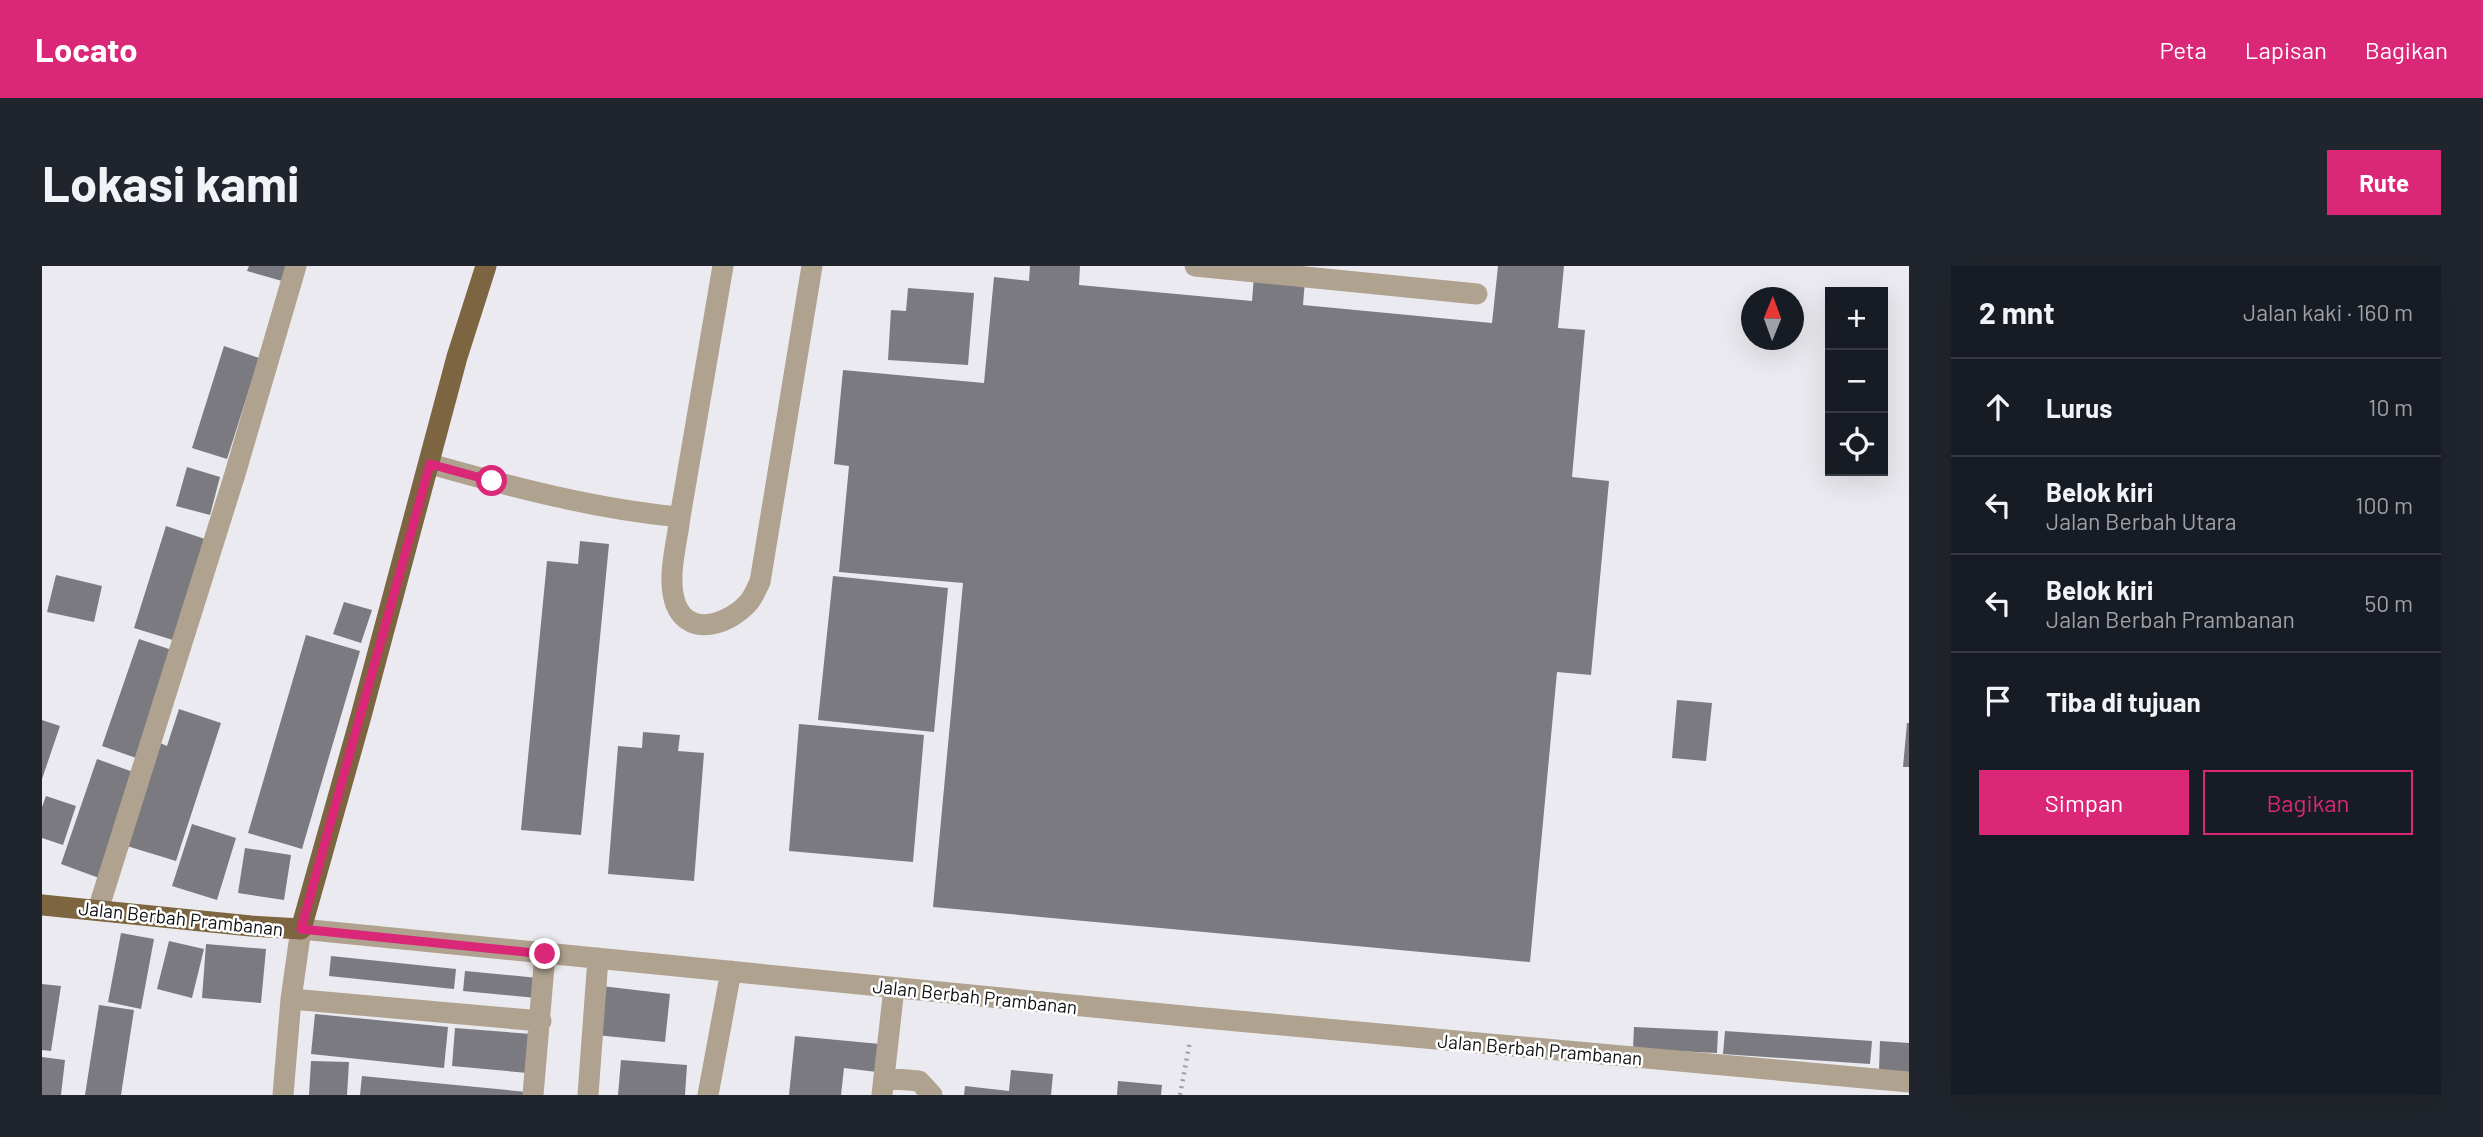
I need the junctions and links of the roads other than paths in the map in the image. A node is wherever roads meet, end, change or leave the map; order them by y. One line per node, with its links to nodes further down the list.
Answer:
1 (296, 266): 10 (street)
2 (486, 266): 7 (main road)
3 (723, 266): 8 (street)
4 (812, 266): 8 (street)
5 (1195, 266): 6 (street)
6 (1477, 294)
7 (430, 464): 8 (street); 11 (main road)
8 (680, 517)
9 (42, 905): 10 (main road, Jalan Berbah Prambanan)
10 (98, 910): 11 (main road, Jalan Berbah Prambanan)
11 (301, 929): 12 (street, Jalan Berbah Prambanan); 16 (street)
12 (545, 954): 13 (street, Jalan Berbah Prambanan); 17 (street)
13 (598, 958): 14 (street, Jalan Berbah Prambanan); 22 (street)
14 (731, 971): 15 (street, Jalan Berbah Prambanan); 23 (street)
15 (894, 988): 18 (street, Jalan Berbah Prambanan); 19 (street)
16 (291, 999): 17 (street); 20 (street)
17 (541, 1021): 21 (street)
18 (1909, 1082)
19 (883, 1086): 24 (street)
20 (283, 1095)
21 (533, 1095)
22 (588, 1095)
23 (708, 1095)
24 (932, 1095)

